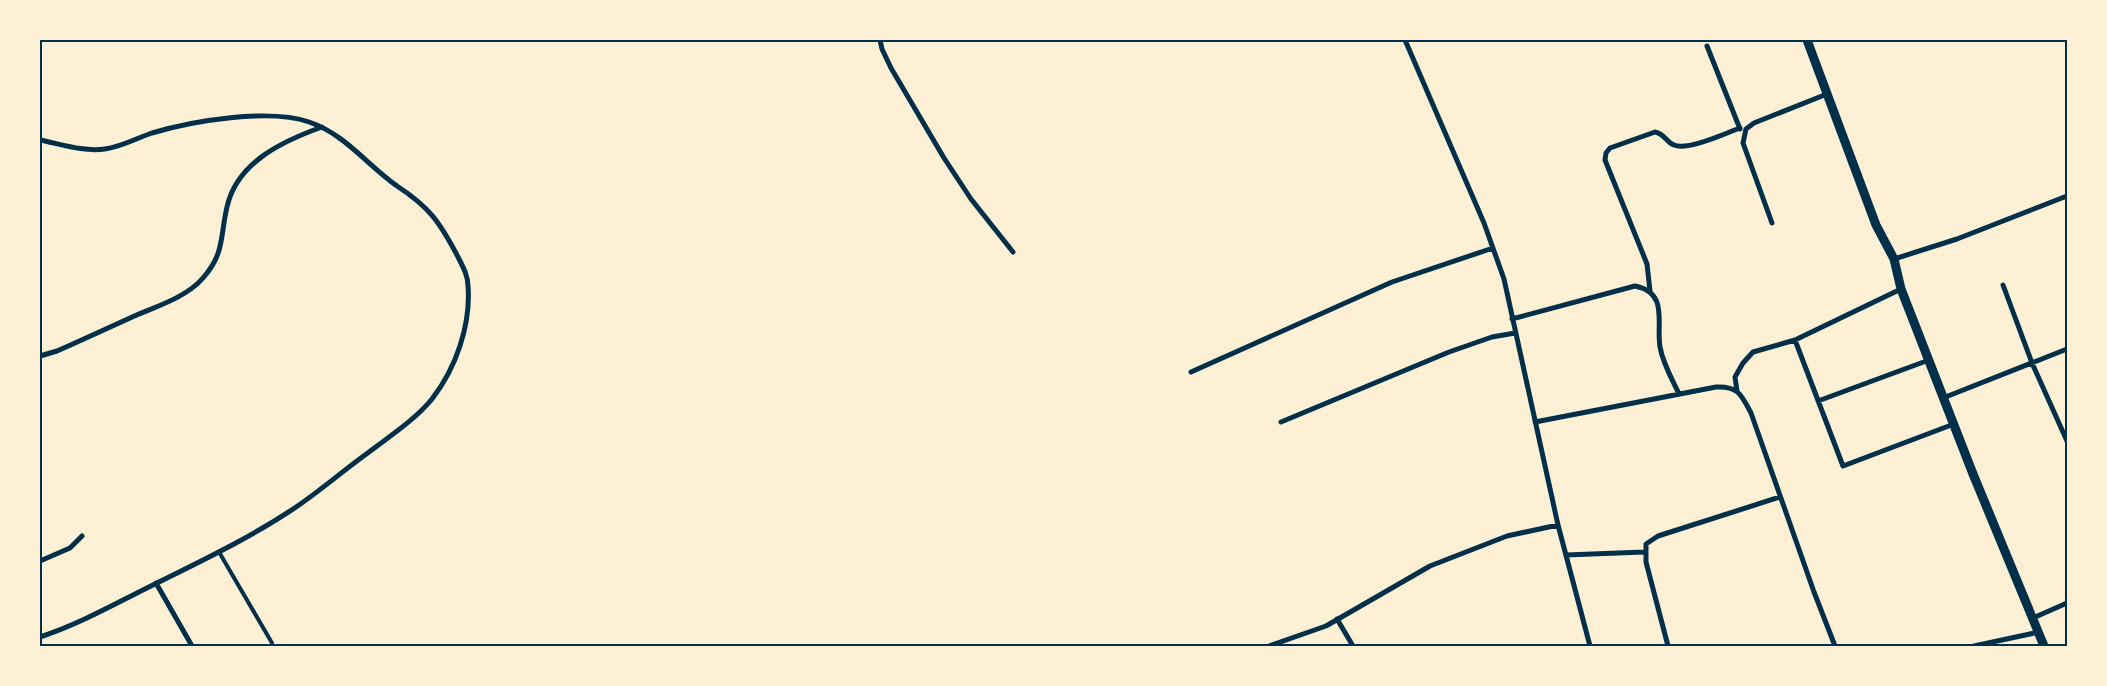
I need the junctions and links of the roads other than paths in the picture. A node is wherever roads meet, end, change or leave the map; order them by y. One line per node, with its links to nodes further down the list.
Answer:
1 (880, 40): 13 (street)
2 (1405, 40): 12 (street)
3 (1807, 40): 5 (street)
4 (1708, 46): 7 (street)
5 (1827, 94): 8 (street); 14 (street)
6 (322, 126): 9 (street); 22 (street); 37 (street)
7 (1740, 128): 8 (street); 17 (street)
8 (1743, 136): 11 (street)
9 (40, 140)
10 (2067, 196): 14 (street)
11 (1772, 223)
12 (1493, 248): 18 (street); 25 (street)
13 (1013, 252)
14 (1894, 259): 16 (street)
15 (2003, 285): 24 (street)
16 (1901, 289): 20 (street); 23 (street)
17 (1650, 291): 18 (street); 27 (street)
18 (1512, 319): 19 (street)
19 (1515, 333): 30 (street); 31 (street)
20 (1795, 340): 26 (street); 29 (street)
21 (2067, 350): 24 (street)
22 (40, 356)
23 (1929, 360): 28 (street); 29 (street)
24 (2032, 363): 28 (street); 33 (street)
25 (1191, 372)
26 (1737, 391): 27 (street); 34 (street)
27 (1679, 394): 31 (street)
28 (1944, 398): 32 (street)
29 (1818, 401): 32 (street)
30 (1281, 422)
31 (1534, 422): 35 (street)
32 (1954, 424): 43 (street)
33 (2067, 441)
34 (1780, 497): 38 (street); 54 (street)
35 (1558, 525): 39 (street); 44 (street)
36 (82, 536): 40 (street)
37 (219, 552): 41 (street); 47 (lane)
38 (1644, 552): 39 (street); 53 (street)
39 (1566, 555): 52 (street)
40 (40, 561)
41 (156, 583): 46 (street); 49 (street)
42 (2067, 603): 43 (street)
43 (2033, 618): 45 (street)
44 (1337, 619): 48 (street); 51 (street)
45 (2039, 632): 55 (street); 56 (street)
46 (40, 637)
47 (272, 643)
48 (1280, 644): 50 (street)
49 (192, 646)
50 (1269, 646)
51 (1353, 646)
52 (1590, 646)
53 (1668, 646)
54 (1835, 646)
55 (1974, 646)
56 (2044, 646)

